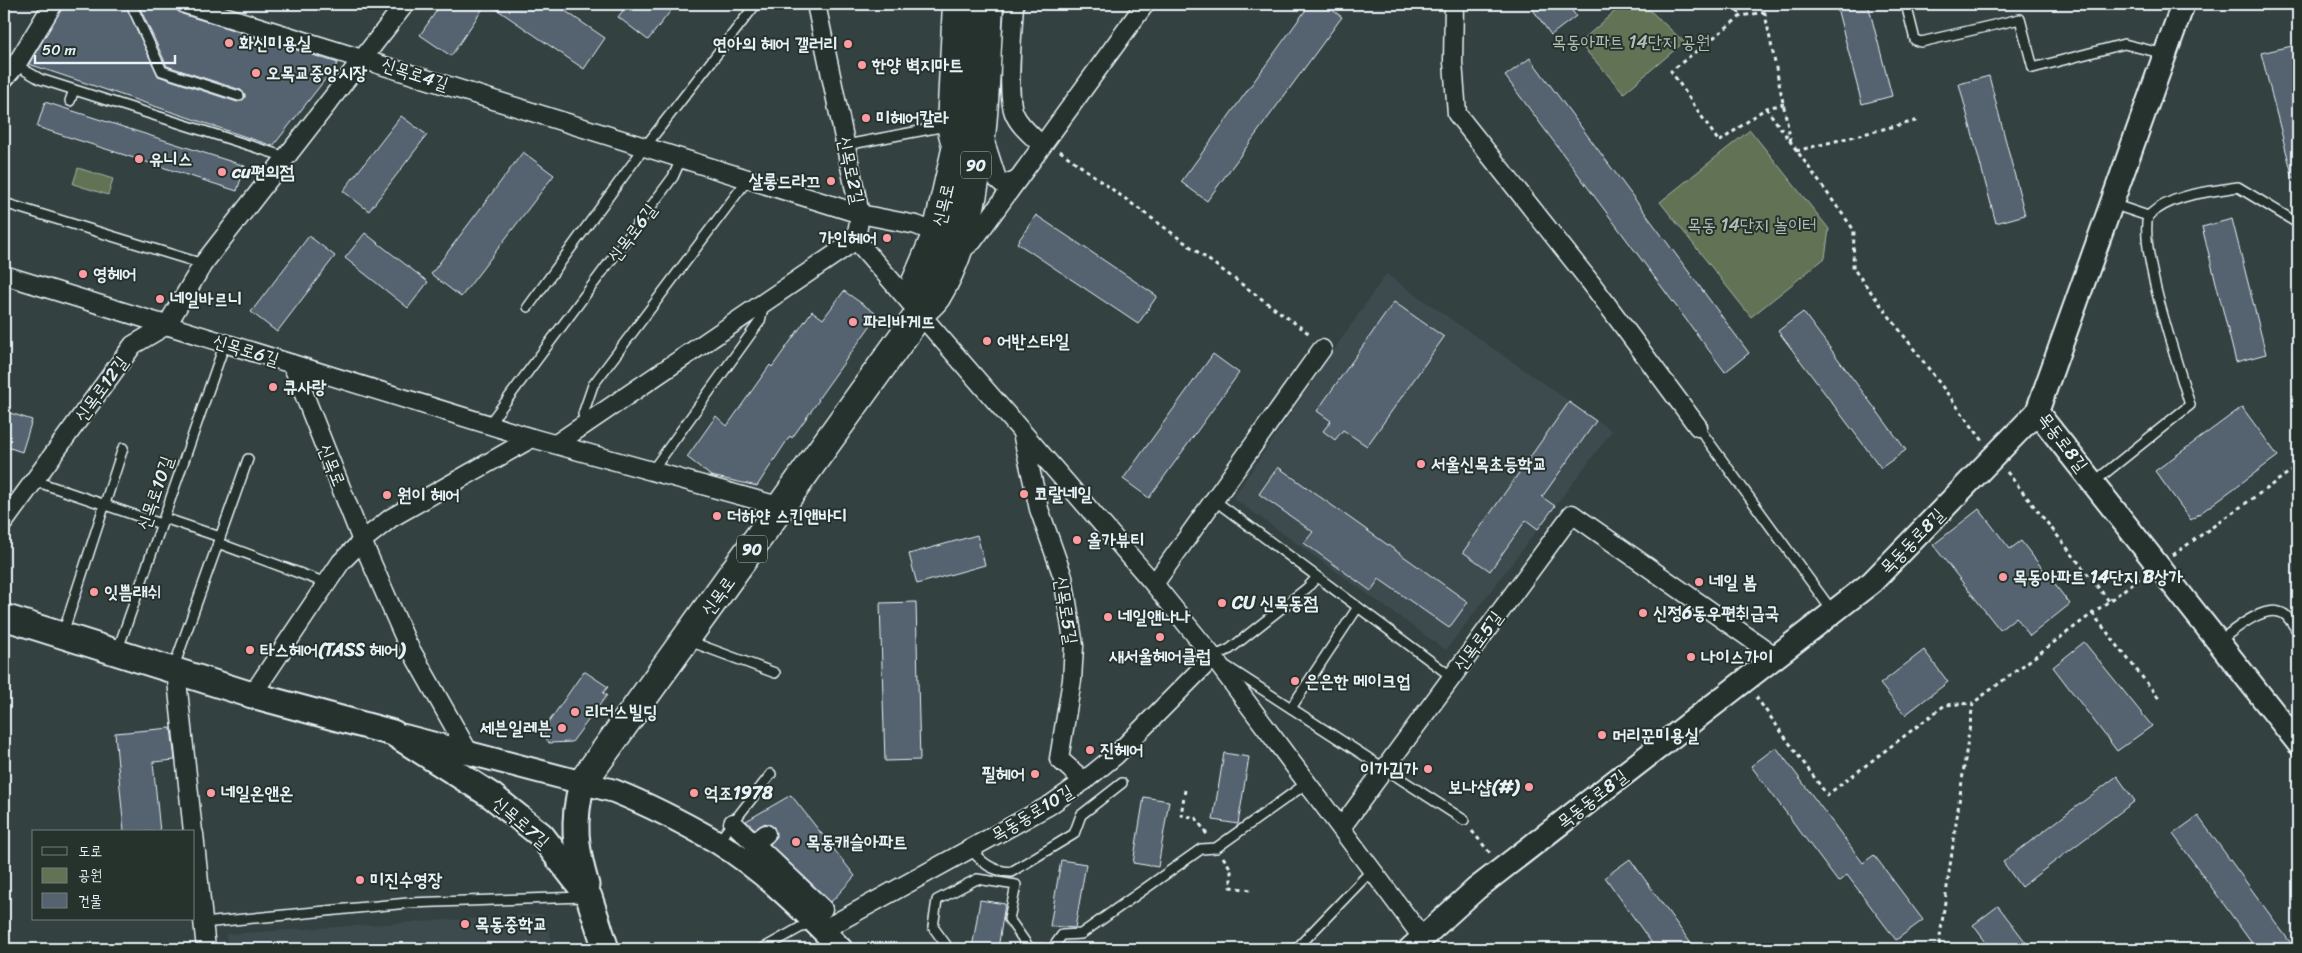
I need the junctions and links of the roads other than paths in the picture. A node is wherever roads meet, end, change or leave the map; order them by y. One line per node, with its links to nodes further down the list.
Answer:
1 (53, 4): 17 (street)
2 (131, 4): 20 (lane)
3 (405, 4): 16 (street, 신목로12길)
4 (756, 4): 26 (lane)
5 (816, 4): 24 (street, 신목로2길)
6 (952, 4): 22 (street)
7 (969, 4): 27 (main road, 신목로 / 90)
8 (989, 4): 23 (main road, 신목로 / 90)
9 (1014, 4): 25 (street)
10 (1145, 4): 25 (street, 신목로)
11 (1454, 4): 52 (street)
12 (1906, 4): 15 (lane)
13 (2183, 4): 15 (street, 목동로8길)
14 (197, 5): 16 (street, 신목로4길)
15 (2165, 54): 33 (street, 목동로8길)
16 (364, 58): 26 (street, 신목로4길); 28 (street, 신목로12길)
17 (16, 65): 18 (street); 19 (lane)
18 (4, 80)
19 (74, 90): 21 (lane); 28 (lane)
20 (239, 96)
21 (70, 101)
22 (946, 126): 24 (lane); 27 (street)
23 (981, 133): 31 (street); 39 (main road, 신목로 / 90)
24 (846, 145): 34 (street, 신목로2길)
25 (1042, 146): 31 (street, 신목로)
26 (644, 148): 29 (street, 신목로4길); 43 (lane)
27 (954, 154): 37 (main road, 신목로 / 90)
28 (286, 157): 40 (street, 신목로12길)
29 (681, 159): 30 (street, 신목로4길); 50 (lane, 신목로6길)
30 (748, 179): 34 (street, 신목로4길); 51 (lane)
31 (1018, 179): 39 (street, 신목로)
32 (4, 203): 40 (lane)
33 (2110, 204): 35 (lane); 49 (street, 목동로8길)
34 (860, 214): 37 (street, 신목로4길); 38 (street, 신목로2길)
35 (2148, 216): 36 (lane); 60 (lane)
36 (2298, 220)
37 (937, 233): 44 (main road, 신목로 / 90)
38 (856, 240): 42 (street); 44 (street)
39 (957, 253): 44 (main road, 신목로 / 90)
40 (203, 264): 45 (street, 신목로12길)
41 (4, 275): 45 (street, 신목로6길)
42 (764, 303): 51 (street); 58 (lane)
43 (528, 308)
44 (920, 313): 53 (street, 신목로5길); 64 (main road, 신목로 / 90)
45 (167, 325): 46 (street, 신목로6길); 59 (street, 신목로12길)
46 (225, 343): 48 (street, 신목로6길); 65 (lane, 신목로10길)
47 (1322, 349): 61 (street)
48 (292, 364): 50 (street, 신목로6길); 68 (street, 신목로)
49 (2037, 412): 60 (street, 목동로8길); 73 (street, 목동동로8길)
50 (489, 424): 54 (street, 신목로6길)
51 (585, 425): 55 (street)
52 (1698, 426): 73 (lane)
53 (1022, 432): 71 (street, 신목로5길); 92 (street, 신목로5길)
54 (532, 438): 55 (street, 신목로6길); 68 (street)
55 (556, 444): 58 (street, 신목로6길)
56 (123, 448): 63 (lane)
57 (248, 459): 67 (lane)
58 (652, 471): 64 (street, 신목로6길)
59 (36, 480): 62 (street, 신목로12길); 63 (lane)
60 (2094, 482): 78 (street, 목동로8길)
61 (1214, 500): 69 (lane); 71 (street)
62 (10, 502): 66 (street, 신목로12길)
63 (104, 503): 65 (lane); 76 (lane)
64 (782, 507): 77 (main road, 신목로 / 90)
65 (163, 521): 67 (lane); 79 (lane, 신목로10길)
66 (4, 522)
67 (219, 540): 70 (lane); 82 (lane)
68 (362, 541): 70 (street); 89 (street, 신목로)
69 (1317, 577): 72 (lane); 81 (lane)
70 (326, 583): 85 (street)
71 (1154, 584): 81 (street, 신목로5길)
72 (1358, 607): 84 (lane); 86 (lane)
73 (1833, 612): 80 (street, 목동동로8길)
74 (4, 617): 76 (main road)
75 (2298, 632): 78 (lane)
76 (62, 636): 79 (main road)
77 (686, 640): 83 (lane); 93 (main road, 신목로 / 90)
78 (2218, 642): 88 (street, 목동로8길)
79 (117, 653): 82 (main road)
80 (1776, 656): 84 (street, 신목로5길); 107 (street, 목동동로8길)
81 (1213, 657): 86 (lane, 신목로5길); 92 (street, 목동동로10길); 95 (street, 신목로5길)
82 (176, 671): 85 (main road); 99 (street)
83 (775, 673)
84 (1452, 677): 90 (street, 신목로5길)
85 (252, 695): 87 (main road)
86 (1291, 708): 90 (lane, 신목로5길)
87 (393, 733): 89 (street); 104 (main road, 신목로7길)
88 (2298, 743)
89 (470, 753): 93 (street)
90 (1385, 768): 96 (lane); 98 (street, 신목로5길)
91 (771, 774): 97 (lane)
92 (1084, 782): 102 (street, 목동동로10길)
93 (582, 783): 101 (street); 104 (main road)
94 (1122, 783): 102 (lane)
95 (1307, 783): 98 (street, 신목로5길); 108 (lane)
96 (1464, 820)
97 (732, 823): 101 (lane); 106 (street)
98 (1341, 828): 103 (street, 신목로5길)
99 (194, 830)
100 (195, 842): 105 (street)
101 (717, 843): 106 (street)
102 (970, 849): 106 (street, 목동동로10길)
103 (1372, 870): 107 (street, 신목로5길); 114 (lane)
104 (589, 897): 105 (lane); 110 (main road, 신목로7길)
105 (204, 923): 109 (street)
106 (818, 925): 111 (lane); 112 (street)
107 (1416, 943)
108 (1030, 948): 113 (lane)
109 (206, 949)
110 (606, 949)
111 (762, 949)
112 (841, 949)
113 (949, 949)
114 (1296, 949)

